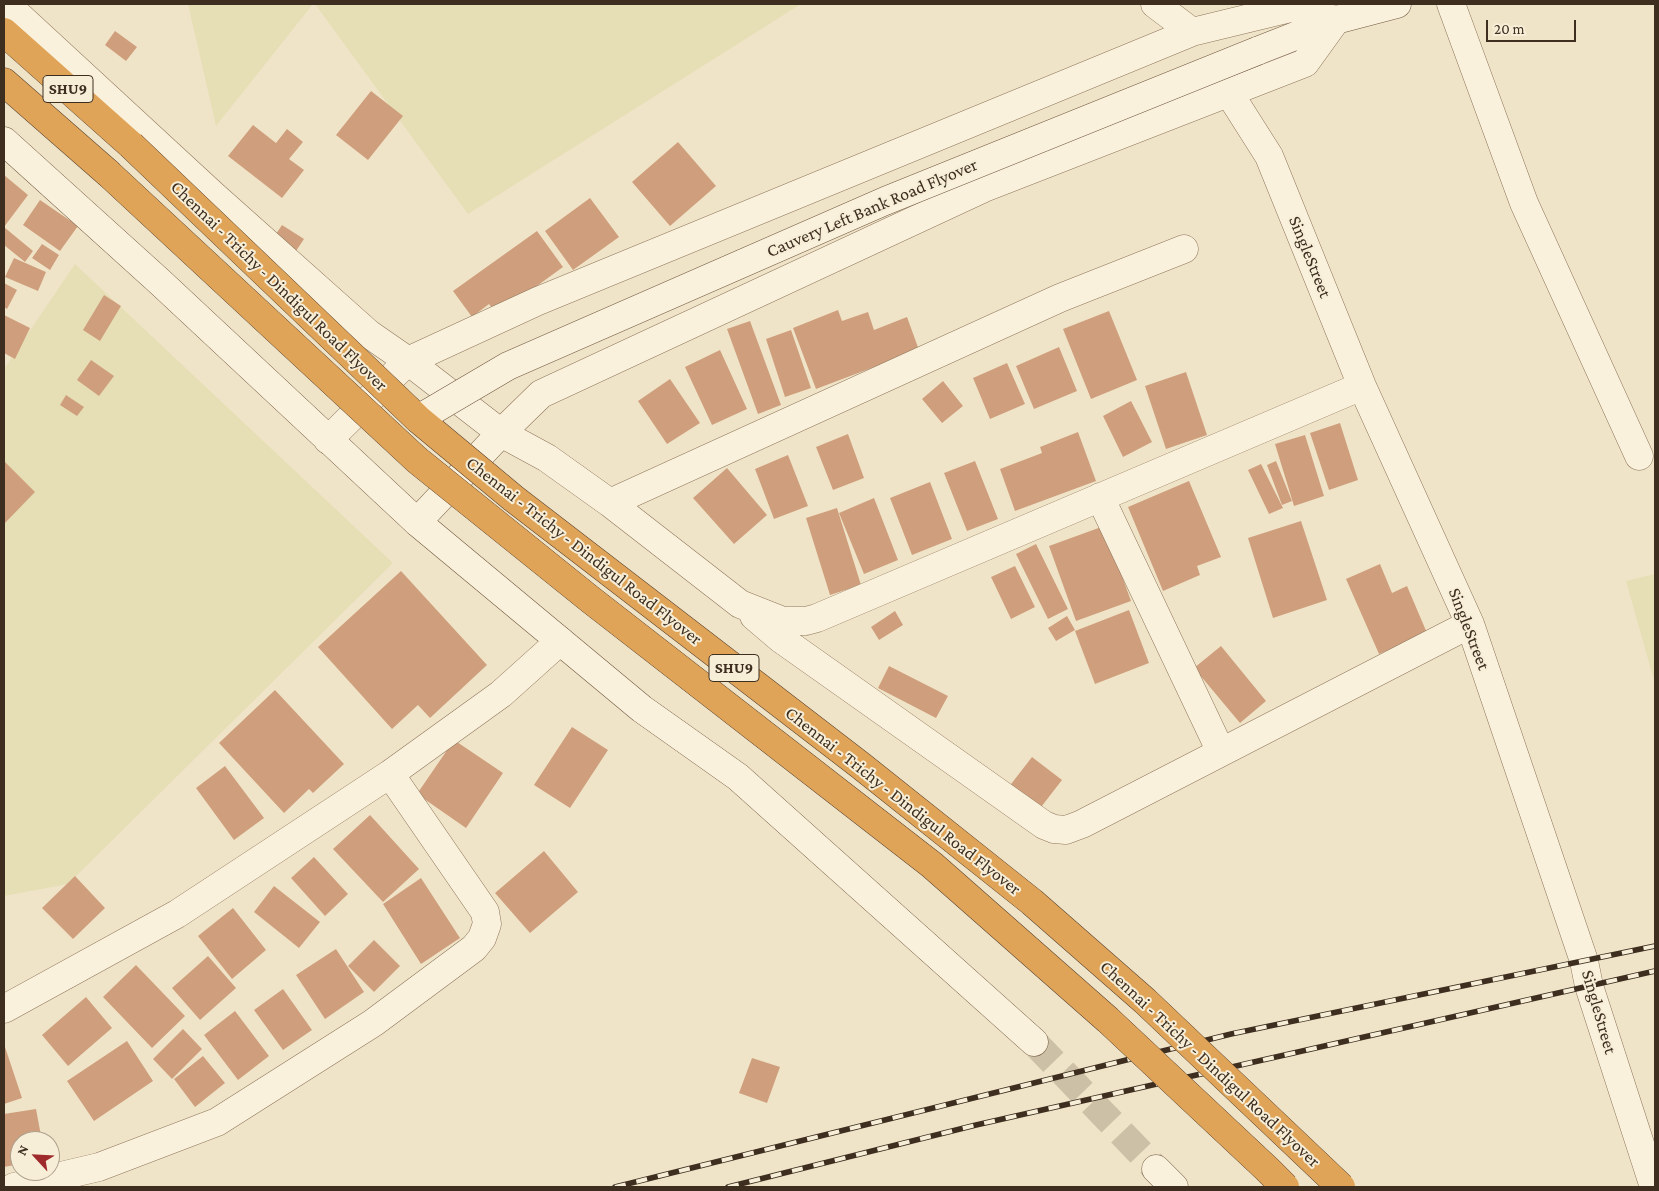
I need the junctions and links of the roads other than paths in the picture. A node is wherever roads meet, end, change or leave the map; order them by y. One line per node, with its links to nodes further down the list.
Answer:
1 (6, 4): 12 (street)
2 (1156, 4): 7 (street)
3 (1396, 4): 5 (street, Cauvery Left Bank Road Flyover)
4 (1451, 4): 17 (street)
5 (1336, 20): 7 (street); 9 (street); 14 (street, Cauvery Left Bank Road Flyover, bridge)
6 (4, 32): 14 (highway, Chennai - Trichy - Dindigul Road Flyover / SHU9, bridge)
7 (1192, 32): 12 (street)
8 (4, 82): 29 (highway, Chennai - Trichy - Dindigul Road Flyover / SHU9, bridge)
9 (1229, 93): 13 (street, SingleStreet); 15 (street)
10 (4, 141): 16 (street)
11 (1184, 249): 19 (street)
12 (408, 362): 15 (street); 16 (street)
13 (1362, 386): 18 (street); 22 (street, SingleStreet)
14 (418, 419): 30 (highway, Chennai - Trichy - Dindigul Road Flyover / SHU9, bridge)
15 (501, 434): 19 (street); 20 (street)
16 (328, 440): 20 (street)
17 (1639, 456)
18 (1100, 497): 21 (street); 24 (street)
19 (610, 503): 21 (street)
20 (416, 522): 23 (street)
21 (740, 604): 24 (street)
22 (1470, 624): 24 (street); 31 (street, SingleStreet)
23 (560, 641): 25 (street); 27 (street)
24 (1221, 752)
25 (390, 774): 26 (street); 28 (street)
26 (4, 1009)
27 (1034, 1042)
28 (14, 1187)
29 (1285, 1187)
30 (1341, 1187)
31 (1654, 1187)

